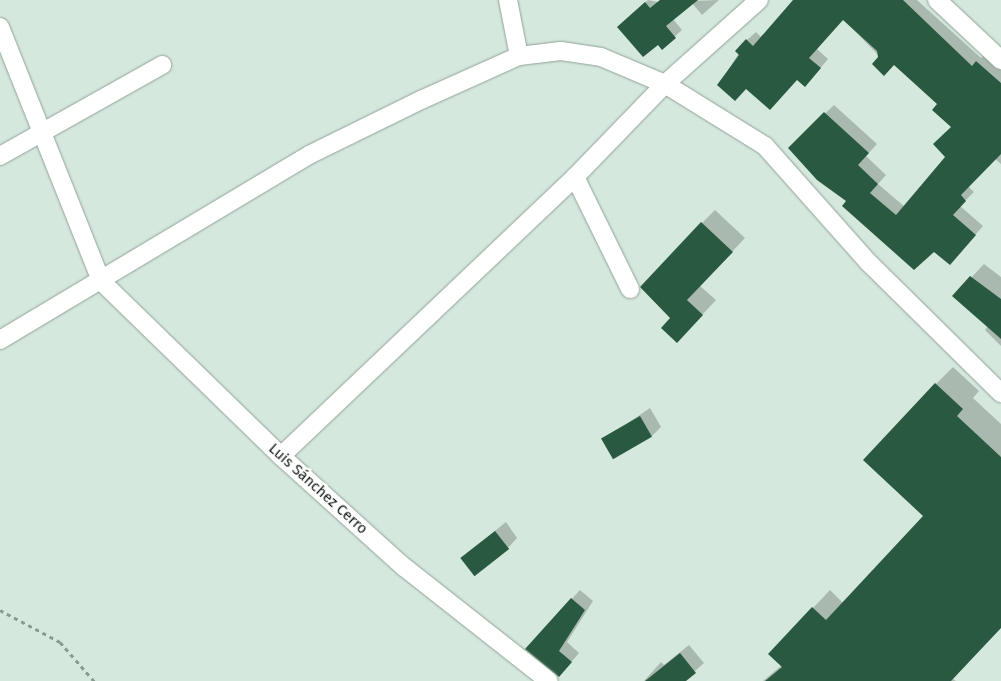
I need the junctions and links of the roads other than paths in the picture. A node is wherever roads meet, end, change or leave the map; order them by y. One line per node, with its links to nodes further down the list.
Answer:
1 (508, 0): 5 (street)
2 (759, 0): 8 (street)
3 (937, 0): 6 (street)
4 (0, 27): 9 (street)
5 (519, 56): 8 (street); 12 (street)
6 (1001, 60)
7 (162, 66): 9 (street)
8 (665, 84): 11 (street); 15 (street)
9 (42, 133): 10 (street); 12 (street)
10 (0, 156)
11 (575, 177): 13 (street); 16 (street)
12 (101, 281): 14 (street); 16 (street, Luis Sánchez Cerro)
13 (630, 289)
14 (0, 340)
15 (1001, 393)
16 (281, 456): 17 (street, Luis Sánchez Cerro)
17 (549, 681)

